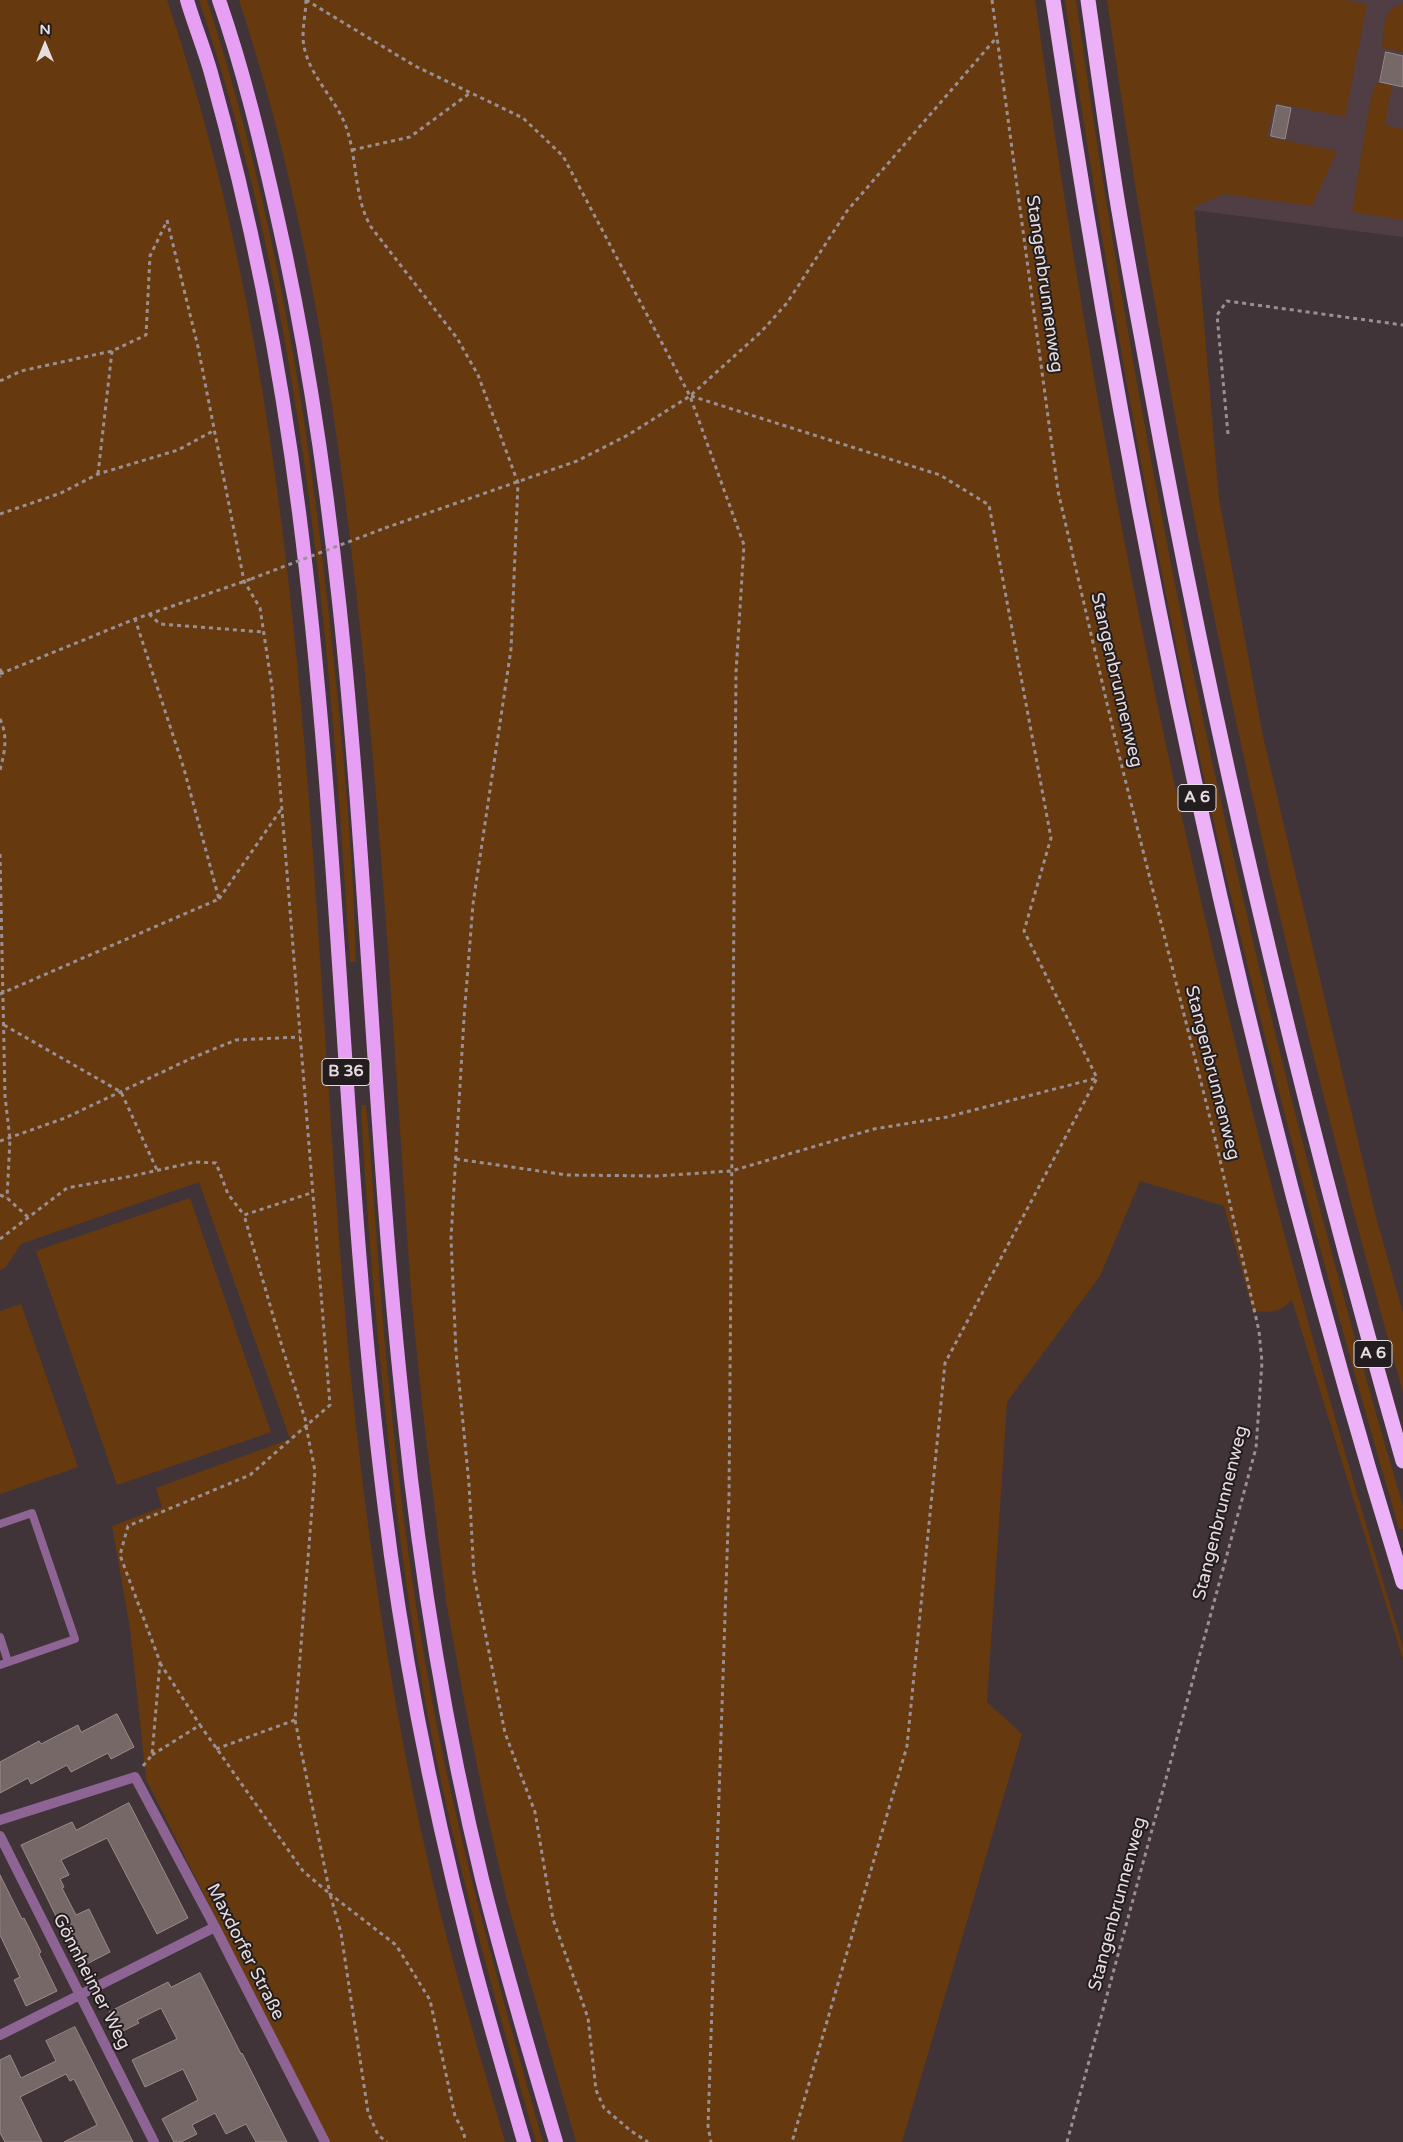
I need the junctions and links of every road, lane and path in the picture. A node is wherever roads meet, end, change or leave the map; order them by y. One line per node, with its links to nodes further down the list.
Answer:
1 (187, 0): 19 (highway, B 36)
2 (219, 0): 70 (highway, B 36)
3 (306, 0): 8 (path); 9 (path)
4 (992, 0): 7 (path, Stangenbrunnenweg)
5 (1053, 0): 49 (highway, A 6)
6 (1088, 0): 47 (highway, A 6)
7 (997, 37): 13 (path); 74 (path, Stangenbrunnenweg)
8 (471, 93): 9 (path); 13 (path)
9 (352, 150): 17 (path)
10 (1403, 325): 15 (path)
11 (112, 351): 12 (path); 14 (path); 16 (path)
12 (0, 381)
13 (690, 396): 17 (path); 33 (path); 39 (path)
14 (213, 431): 16 (path); 20 (path)
15 (1228, 434)
16 (98, 474): 18 (path)
17 (518, 483): 19 (path, bridge); 37 (path)
18 (0, 514)
19 (304, 558): 20 (path, bridge); 69 (highway, B 36)
20 (244, 581): 21 (path); 23 (path)
21 (149, 614): 22 (path); 23 (path)
22 (135, 619): 24 (path); 29 (path)
23 (263, 632): 27 (path)
24 (1, 673)
25 (0, 718): 26 (path)
26 (0, 770)
27 (282, 807): 29 (path); 32 (path)
28 (0, 854): 30 (path)
29 (219, 899): 30 (path)
30 (1, 994): 31 (path)
31 (4, 1024): 34 (path); 35 (path)
32 (300, 1037): 34 (path); 40 (path)
33 (1097, 1078): 39 (path); 73 (path)
34 (121, 1092): 35 (path); 38 (path)
35 (10, 1139): 36 (path); 42 (path)
36 (0, 1141)
37 (456, 1159): 39 (path); 71 (path)
38 (156, 1170): 43 (path); 44 (path)
39 (731, 1171): 72 (path)
40 (311, 1193): 43 (path); 46 (path)
41 (0, 1195): 42 (path)
42 (7, 1198): 44 (path)
43 (244, 1215): 46 (path)
44 (28, 1217): 45 (path)
45 (0, 1239)
46 (307, 1426): 52 (path); 54 (path)
47 (1403, 1461)
48 (0, 1524): 51 (lane)
49 (1403, 1582)
50 (0, 1637): 51 (lane)
51 (8, 1662): 53 (lane)
52 (160, 1662): 55 (path); 57 (path)
53 (0, 1665)
54 (295, 1720): 56 (path); 61 (path)
55 (200, 1725): 56 (path); 57 (path)
56 (216, 1749): 61 (path)
57 (152, 1755): 58 (path)
58 (134, 1777): 59 (street); 62 (street, Maxdorfer Straße)
59 (0, 1820)
60 (0, 1836): 63 (street, Gönnheimer Weg)
61 (330, 1894): 67 (path); 68 (path)
62 (215, 1927): 63 (street); 66 (street, Maxdorfer Straße)
63 (79, 1995): 64 (street); 65 (street, Gönnheimer Weg)
64 (0, 2035)
65 (154, 2142)
66 (325, 2142)
67 (387, 2142)
68 (465, 2142)
69 (524, 2142)
70 (556, 2142)
71 (648, 2142)
72 (711, 2142)
73 (792, 2142)
74 (1067, 2142)

